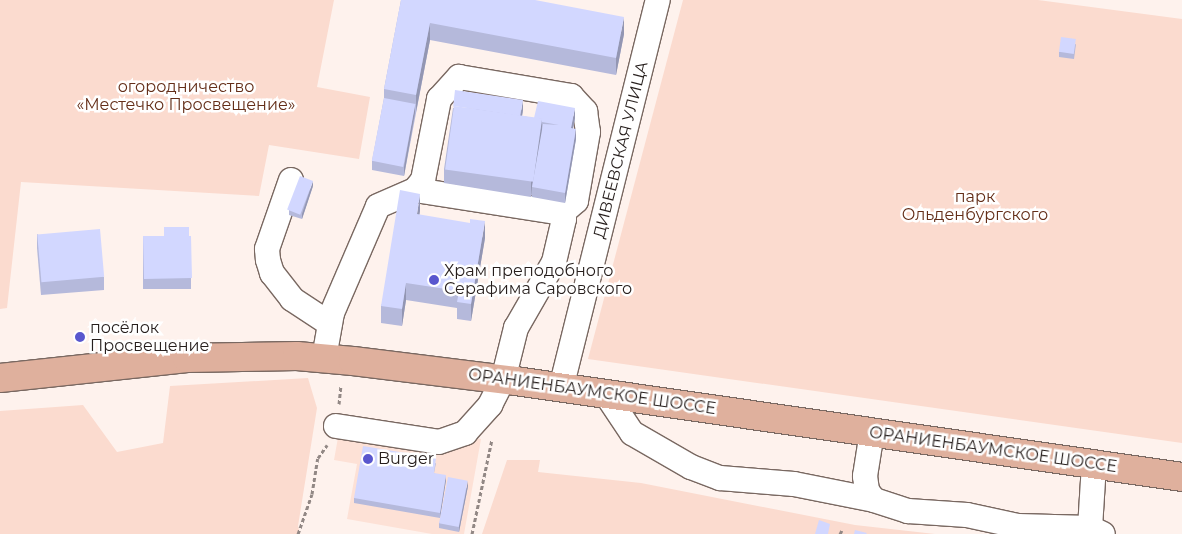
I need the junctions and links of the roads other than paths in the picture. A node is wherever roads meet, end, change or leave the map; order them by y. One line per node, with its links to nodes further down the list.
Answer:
1 (658, 0): 9 (street, ДИВЕЕВСКАЯ УЛИЦА)
2 (290, 180): 5 (street)
3 (415, 190): 4 (street); 4 (street); 5 (street)
4 (562, 213): 8 (street)
5 (330, 324): 6 (street)
6 (324, 358): 7 (main road, ОРАНИЕНБАУМСКОЕ ШОССЕ); 8 (main road, ОРАНИЕНБАУМСКОЕ ШОССЕ)
7 (0, 378)
8 (503, 380): 9 (main road, ОРАНИЕНБАУМСКОЕ ШОССЕ); 11 (street)
9 (561, 388): 10 (main road, ОРАНИЕНБАУМСКОЕ ШОССЕ)
10 (606, 394): 12 (main road, ОРАНИЕНБАУМСКОЕ ШОССЕ); 15 (street)
11 (336, 426)
12 (872, 432): 13 (main road, ОРАНИЕНБАУМСКОЕ ШОССЕ); 15 (street)
13 (1094, 464): 14 (main road, ОРАНИЕНБАУМСКОЕ ШОССЕ); 16 (street)
14 (1182, 477)
15 (874, 500): 16 (street)
16 (1096, 531)

